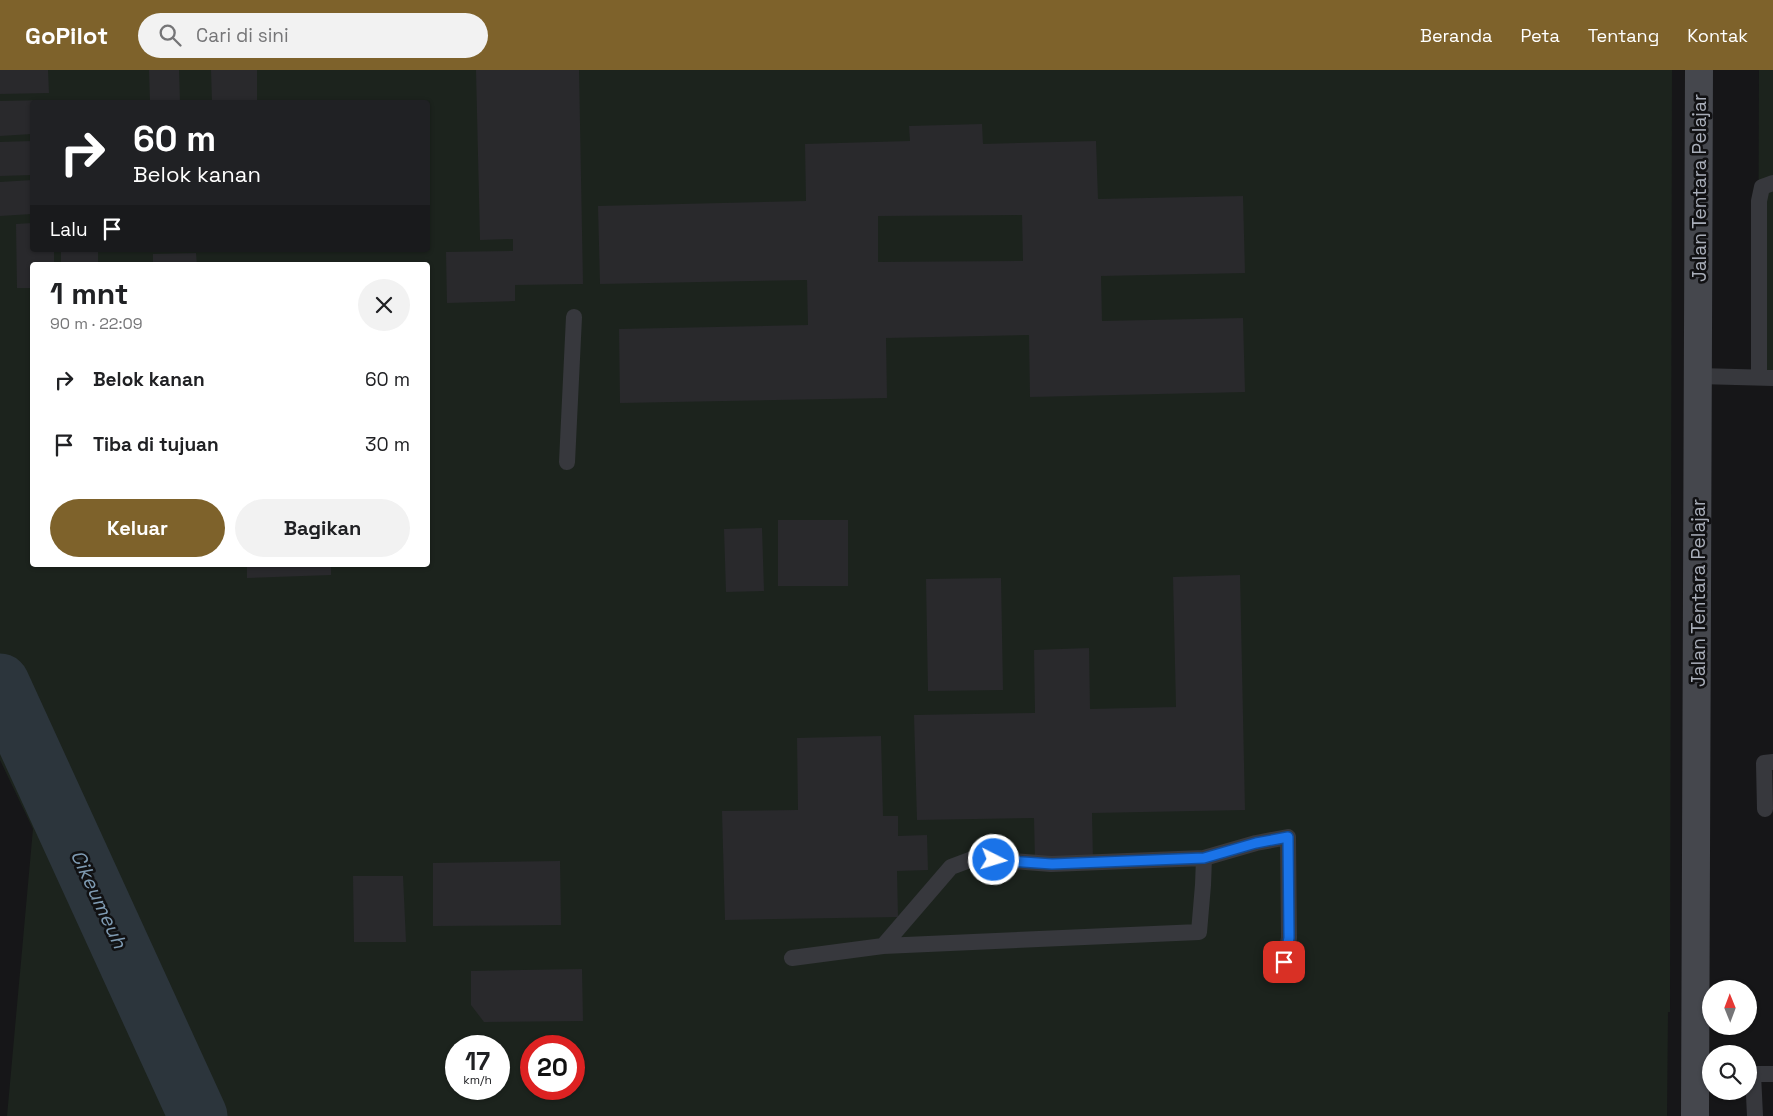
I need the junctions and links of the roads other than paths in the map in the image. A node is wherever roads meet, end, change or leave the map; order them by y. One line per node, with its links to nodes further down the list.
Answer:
1 (1699, 70): 4 (main road, Jalan Tentara Pelajar)
2 (1773, 183): 5 (lane)
3 (574, 317): 6 (lane)
4 (1698, 376): 5 (lane); 13 (main road, Jalan Tentara Pelajar)
5 (1766, 377)
6 (567, 462)
7 (1773, 762): 8 (lane)
8 (1765, 808)
9 (1204, 858): 10 (lane); 10 (lane); 12 (lane)
10 (883, 946): 11 (lane)
11 (792, 958)
12 (1284, 962)
13 (1703, 1045)
14 (1757, 1074): 15 (lane)
15 (1773, 1074)
16 (1702, 1081): 18 (main road, Jalan Tentara Pelajar)
17 (1753, 1100): 19 (lane)
18 (1695, 1116)
19 (1755, 1116)

